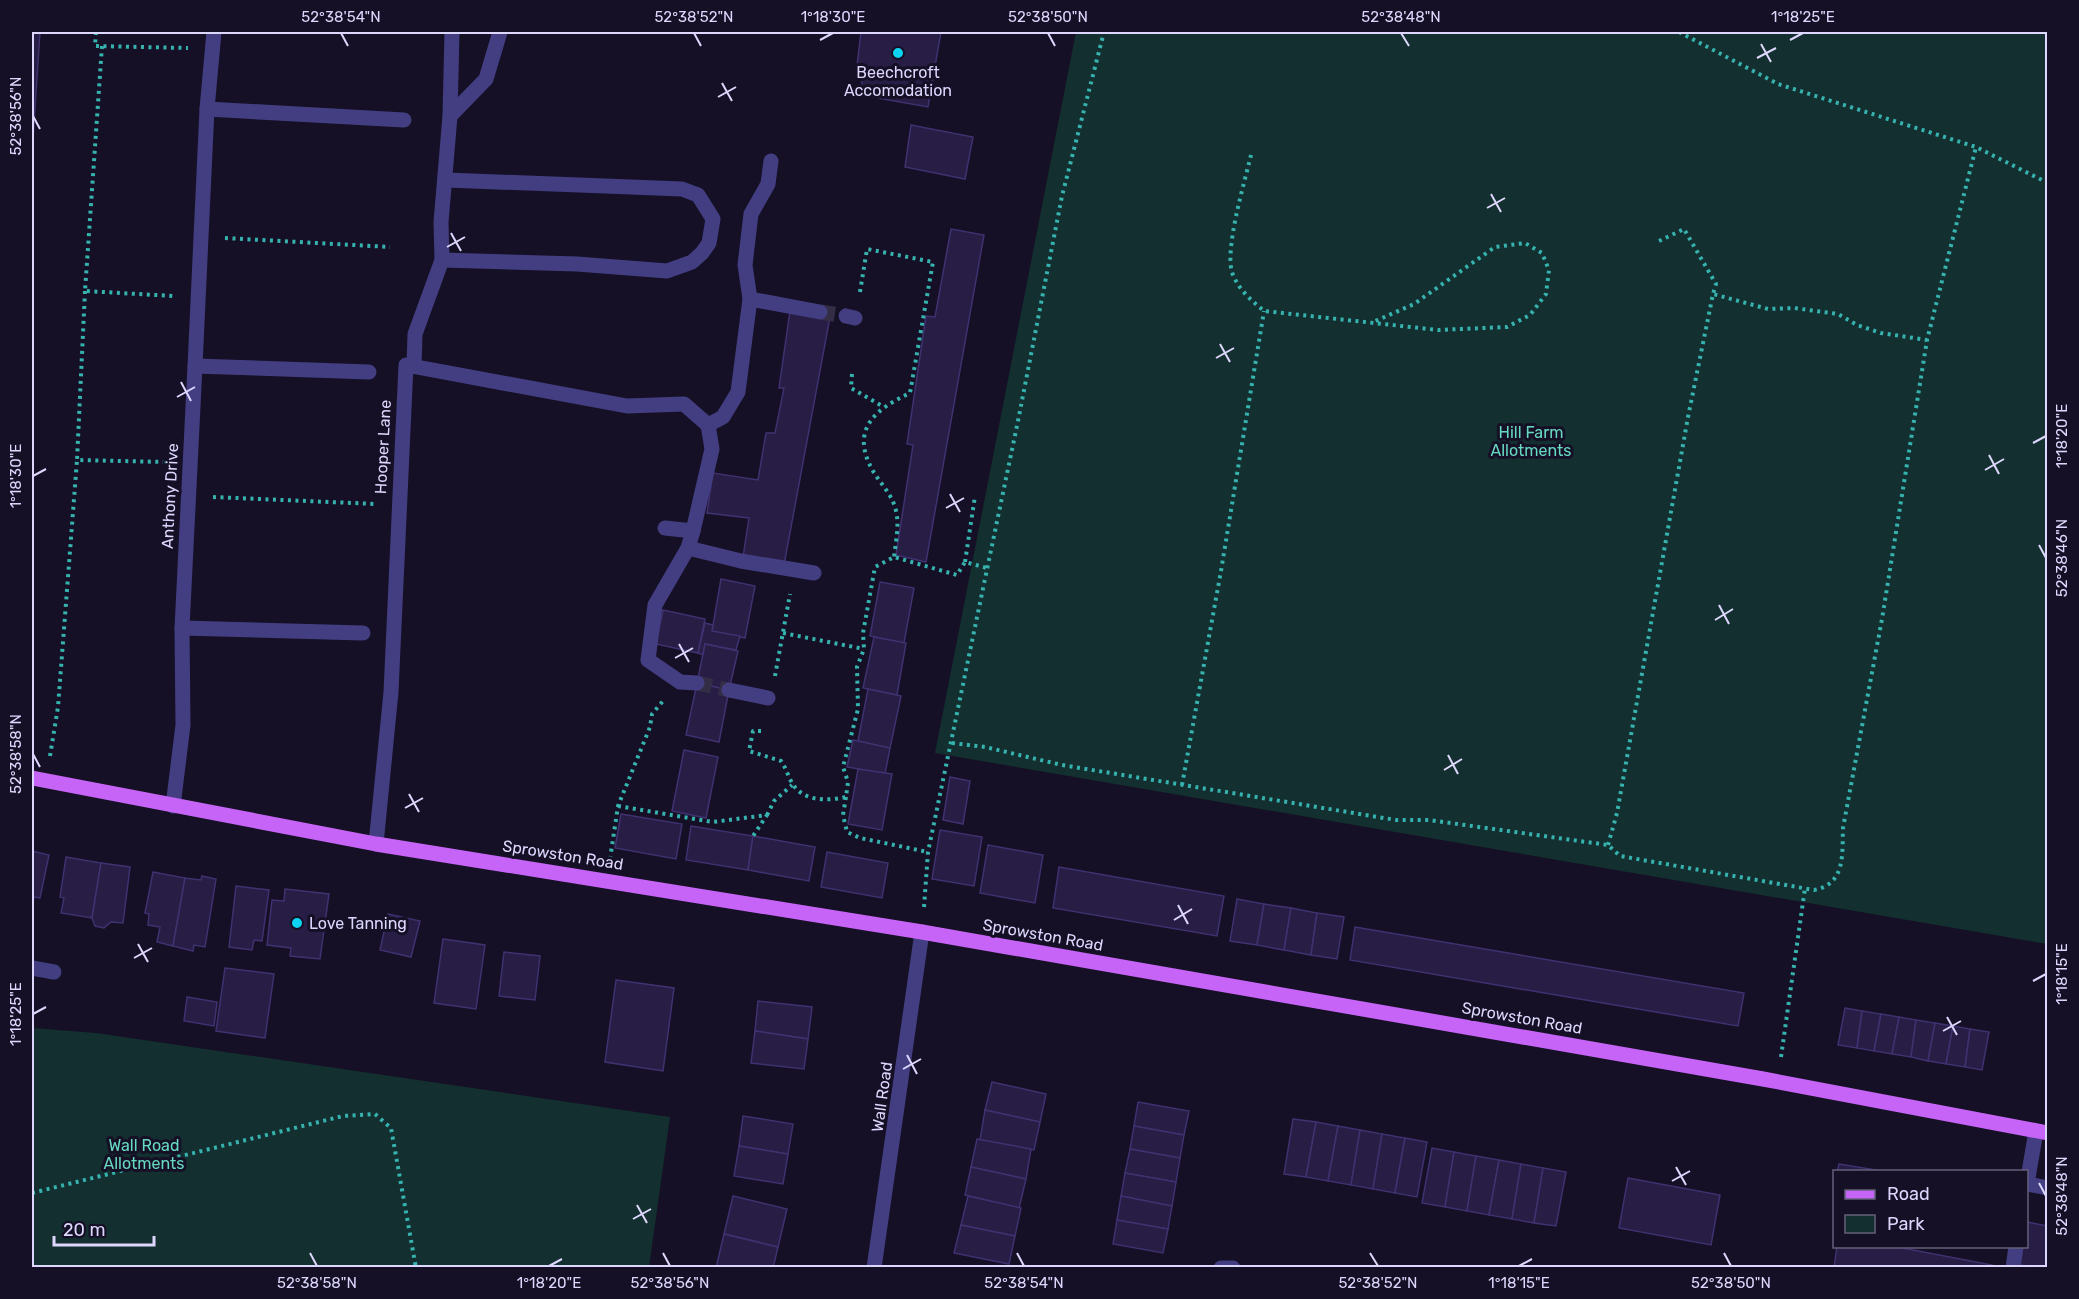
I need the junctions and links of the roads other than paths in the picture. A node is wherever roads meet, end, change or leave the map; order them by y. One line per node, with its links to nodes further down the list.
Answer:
1 (214, 32): 4 (street, Anthony Drive)
2 (452, 32): 5 (street)
3 (500, 32): 5 (street)
4 (207, 109): 6 (street); 12 (street, Anthony Drive)
5 (450, 116): 8 (street)
6 (404, 120)
7 (771, 160): 10 (street)
8 (446, 180): 9 (street); 9 (street)
9 (442, 260): 13 (street)
10 (750, 299): 11 (street); 15 (street)
11 (820, 312)
12 (195, 366): 14 (street); 20 (street, Anthony Drive)
13 (414, 366): 15 (street); 27 (street, Hooper Lane)
14 (369, 372)
15 (708, 425): 17 (street)
16 (665, 528): 17 (street)
17 (693, 531): 18 (street)
18 (688, 548): 19 (street); 22 (street)
19 (813, 573)
20 (182, 628): 21 (street); 26 (street, Anthony Drive)
21 (363, 633)
22 (697, 683)
23 (729, 690): 24 (street)
24 (768, 698)
25 (39, 779): 26 (main road, Sprowston Road)
26 (173, 807): 27 (main road, Sprowston Road)
27 (376, 844): 28 (main road, Sprowston Road)
28 (922, 932): 31 (main road, Sprowston Road); 36 (street, Wall Road)
29 (32, 968): 30 (street)
30 (54, 972)
31 (2042, 1132): 32 (street)
32 (2028, 1183)
33 (2028, 1187): 34 (street)
34 (2048, 1188)
35 (2016, 1248): 39 (street)
36 (874, 1268)
37 (1221, 1268): 38 (street)
38 (1233, 1268)
39 (2013, 1268)

